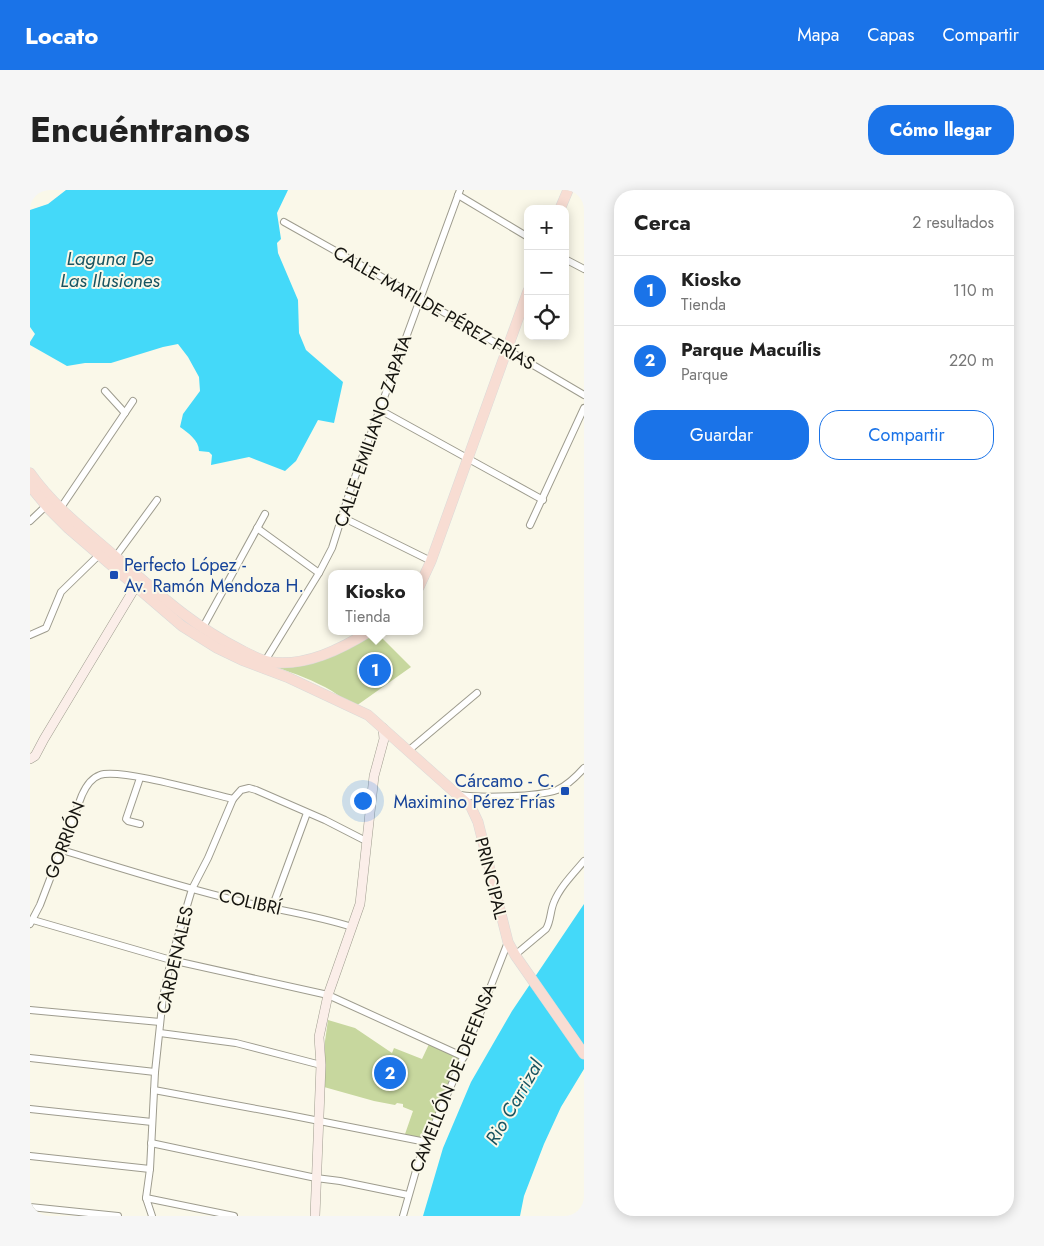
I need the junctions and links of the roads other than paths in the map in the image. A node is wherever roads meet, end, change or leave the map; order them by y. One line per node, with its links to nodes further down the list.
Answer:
1 (568, 190): 3 (main road)
2 (459, 193): 5 (street); 9 (street, CALLE EMILIANO ZAPATA)
3 (562, 205)
4 (284, 222): 9 (street, CALLE MATILDE PÉREZ FRÍAS)
5 (524, 234)
6 (569, 260): 7 (street)
7 (584, 269)
8 (527, 295): 10 (main road)
9 (421, 299): 10 (street, CALLE MATILDE PÉREZ FRÍAS); 15 (street, CALLE EMILIANO ZAPATA)
10 (506, 351): 12 (street, CALLE MATILDE PÉREZ FRÍAS); 17 (main road)
11 (105, 391): 16 (street)
12 (584, 395)
13 (133, 401): 16 (street)
14 (584, 408): 21 (street)
15 (380, 410): 17 (street); 25 (street, CALLE EMILIANO ZAPATA)
16 (125, 412): 23 (street)
17 (468, 458): 21 (street); 31 (main road)
18 (30, 473): 22 (main road)
19 (30, 486): 22 (main road)
20 (156, 500): 30 (street)
21 (543, 500): 27 (street)
22 (49, 504): 23 (main road); 26 (street); 29 (main road)
23 (60, 509): 29 (main road)
24 (265, 514): 28 (street)
25 (342, 517): 31 (street); 32 (street, CALLE EMILIANO ZAPATA)
26 (30, 521)
27 (530, 525)
28 (257, 528): 32 (street); 35 (street)
29 (102, 551): 30 (main road); 34 (main road); 36 (street)
30 (116, 556): 34 (main road)
31 (431, 561): 33 (main road)
32 (319, 573): 38 (street, CALLE EMILIANO ZAPATA)
33 (423, 578)
34 (138, 582): 35 (main road); 40 (main road, PRINCIPAL); 44 (street)
35 (202, 629): 38 (main road)
36 (30, 635)
37 (362, 635): 39 (main road)
38 (265, 661): 39 (main road)
39 (292, 662): 40 (main road)
40 (287, 677): 42 (main road, PRINCIPAL)
41 (477, 693): 43 (street)
42 (383, 728): 43 (main road, PRINCIPAL); 52 (street)
43 (408, 751): 48 (main road, PRINCIPAL)
44 (33, 757): 45 (street)
45 (30, 767)
46 (584, 768): 48 (street)
47 (140, 778): 49 (street); 51 (street); 53 (street, GORRIÓN)
48 (459, 795): 59 (main road, PRINCIPAL)
49 (233, 799): 50 (street); 55 (street, CARDENALES)
50 (307, 813): 52 (street); 56 (street)
51 (140, 824)
52 (366, 840): 58 (street)
53 (62, 850): 55 (street, COLIBRÍ); 57 (street, GORRIÓN)
54 (584, 861): 60 (street)
55 (192, 888): 56 (street, COLIBRÍ); 61 (street, CARDENALES)
56 (272, 908): 58 (street, COLIBRÍ)
57 (32, 922): 61 (street)
58 (352, 927): 62 (street)
59 (508, 942): 60 (main road, PRINCIPAL); 67 (street, CAMELLÓN DE DEFENSA)
60 (515, 955): 66 (main road, PRINCIPAL)
61 (171, 960): 62 (street); 64 (street, CARDENALES)
62 (328, 995): 67 (street); 69 (street)
63 (30, 1010): 64 (street)
64 (160, 1022): 65 (street, CARDENALES)
65 (160, 1033): 69 (street); 70 (street, CARDENALES)
66 (584, 1054)
67 (464, 1056): 75 (street, CAMELLÓN DE DEFENSA)
68 (30, 1058): 70 (street)
69 (321, 1065): 73 (street)
70 (155, 1072): 71 (street, CARDENALES)
71 (154, 1090): 73 (street); 74 (street, CARDENALES)
72 (30, 1109): 74 (street)
73 (320, 1121): 75 (street); 79 (street)
74 (152, 1122): 76 (street, CARDENALES)
75 (426, 1142): 80 (street, CAMELLÓN DE DEFENSA)
76 (151, 1143): 78 (street, CARDENALES); 79 (street)
77 (30, 1156): 78 (street)
78 (150, 1168): 81 (street, CARDENALES)
79 (316, 1178): 80 (street); 86 (street)
80 (408, 1196): 87 (street, CAMELLÓN DE DEFENSA)
81 (146, 1198): 84 (street, CARDENALES); 85 (street)
82 (30, 1207): 83 (street)
83 (118, 1216)
84 (152, 1216)
85 (234, 1216)
86 (315, 1216)
87 (403, 1216)

